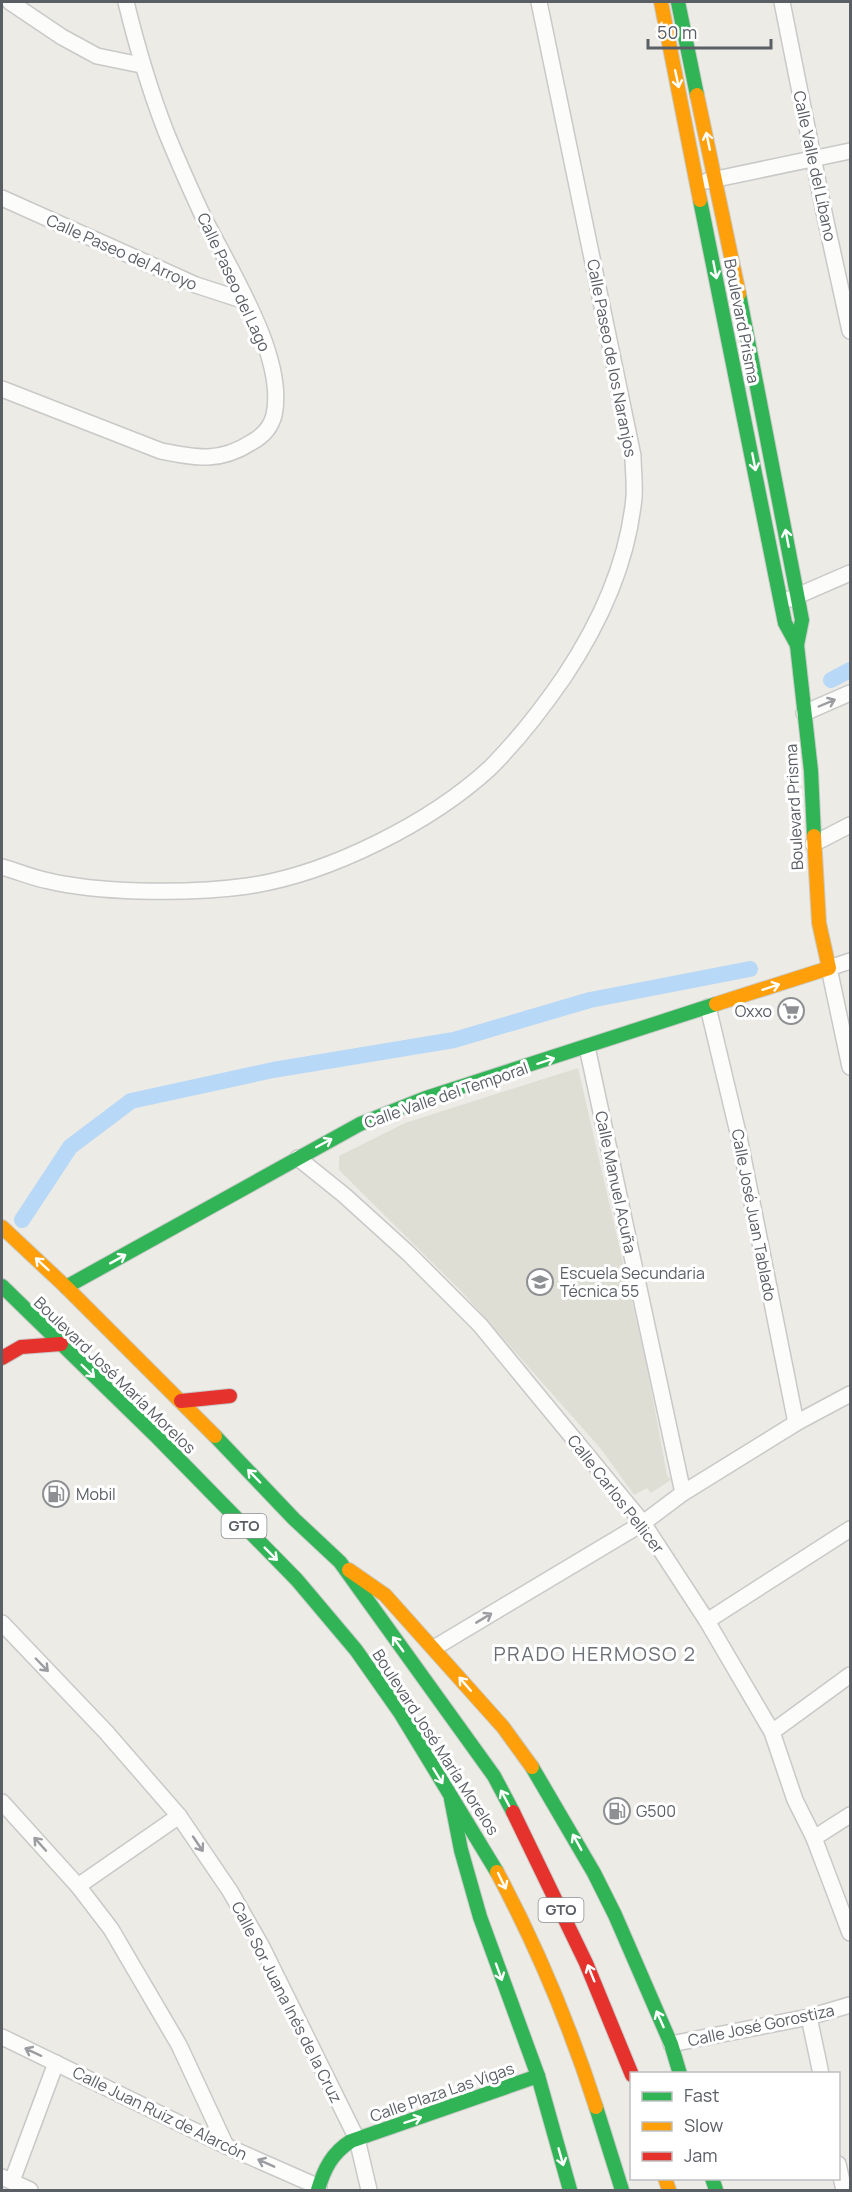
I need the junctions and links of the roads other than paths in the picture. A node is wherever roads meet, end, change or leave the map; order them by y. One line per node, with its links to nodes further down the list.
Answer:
1 (10, 2): 7 (street)
2 (126, 2): 7 (street, Calle Paseo del Lago)
3 (539, 2): 24 (street, Calle Paseo de los Naranjos)
4 (661, 2): 11 (street, Boulevard Prisma, one-way to 11)
5 (678, 2): 10 (street, Boulevard Prisma, one-way to 5)
6 (782, 2): 9 (street, Calle Valle del Líbano)
7 (141, 65): 13 (street, Calle Paseo del Lago)
8 (850, 151): 9 (street)
9 (813, 159): 10 (street); 14 (street, Calle Valle del Líbano)
10 (716, 178): 11 (street); 17 (street, Boulevard Prisma, one-way to 10)
11 (698, 183): 18 (street, Boulevard Prisma, one-way to 18)
12 (2, 198): 13 (street, Calle Paseo del Arroyo)
13 (245, 301): 15 (street, Calle Paseo del Lago)
14 (850, 330)
15 (2, 389)
16 (850, 573): 17 (street)
17 (798, 596): 18 (street); 19 (street, Boulevard Prisma)
18 (781, 601): 19 (street, Boulevard Prisma)
19 (797, 645): 21 (street, Boulevard Prisma)
20 (850, 693): 21 (street, one-way to 20)
21 (804, 713): 23 (street, Boulevard Prisma)
22 (850, 825): 23 (street)
23 (813, 844): 26 (street, Boulevard Prisma)
24 (2, 867)
25 (850, 961): 26 (street, Calle Valle del Temporal)
26 (829, 968): 27 (street, Calle Valle del Temporal, one-way to 26); 29 (street)
27 (708, 1007): 28 (street, Calle Valle del Temporal); 39 (street, Calle José Juan Tablado)
28 (587, 1047): 30 (street, Calle Valle del Temporal, one-way to 28); 40 (street, Calle Manuel Acuña)
29 (850, 1067)
30 (298, 1158): 32 (street, Calle Valle del Temporal, one-way to 30); 41 (street, Calle Carlos Pellicer)
31 (2, 1227): 32 (street, Boulevard José María Morelos / GTO, one-way to 31)
32 (66, 1287): 38 (street, Boulevard José María Morelos / GTO)
33 (5, 1291): 34 (street, Boulevard José María Morelos / GTO)
34 (61, 1344): 35 (street); 49 (street, Boulevard José María Morelos / GTO, one-way to 49)
35 (2, 1358)
36 (850, 1394): 39 (street)
37 (230, 1396): 38 (street)
38 (181, 1401): 43 (street, Boulevard José María Morelos / GTO, one-way to 38)
39 (796, 1423): 40 (street)
40 (683, 1493): 41 (street)
41 (643, 1522): 44 (street, Calle Carlos Pellicer); 46 (street, one-way to 41)
42 (850, 1529): 44 (street)
43 (339, 1562): 46 (street); 61 (street, Boulevard José María Morelos / GTO, one-way to 43)
44 (707, 1621): 48 (street, Calle Carlos Pellicer)
45 (2, 1623): 52 (street, Calle Sor Juana Inés de la Cruz, one-way to 52)
46 (434, 1648): 59 (street, one-way to 46)
47 (850, 1675): 48 (street)
48 (772, 1732): 53 (street, Calle Carlos Pellicer)
49 (450, 1795): 64 (street, one-way to 64); 73 (street, Boulevard José María Morelos / GTO, one-way to 73)
50 (2, 1802): 54 (street, one-way to 50)
51 (850, 1815): 53 (street)
52 (179, 1816): 54 (street); 65 (street, Calle Sor Juana Inés de la Cruz, one-way to 65)
53 (814, 1838): 55 (street, Calle Carlos Pellicer)
54 (78, 1886): 66 (street)
55 (850, 1933)
56 (850, 2005): 57 (street, Calle José Gorostiza)
57 (809, 2017): 59 (street, Calle José Gorostiza); 63 (street)
58 (2, 2037): 60 (street, Calle Juan Ruiz de Alarcón, one-way to 58)
59 (671, 2044): 62 (street)
60 (56, 2063): 66 (street, Calle Juan Ruiz de Alarcón); 68 (street)
61 (631, 2072)
62 (680, 2072)
63 (820, 2072)
64 (538, 2076): 65 (street, Calle Plaza Las Vigas, one-way to 64); 72 (street, one-way to 72)
65 (357, 2139): 69 (street, Calle Plaza Las Vigas); 71 (street, Calle Sor Juana Inés de la Cruz)
66 (226, 2146): 69 (street, Calle Juan Ruiz de Alarcón, one-way to 66)
67 (840, 2173): 74 (street)
68 (7, 2179): 70 (street)
69 (319, 2189)
70 (30, 2190)
71 (369, 2190)
72 (570, 2190)
73 (622, 2190)
74 (844, 2190)

